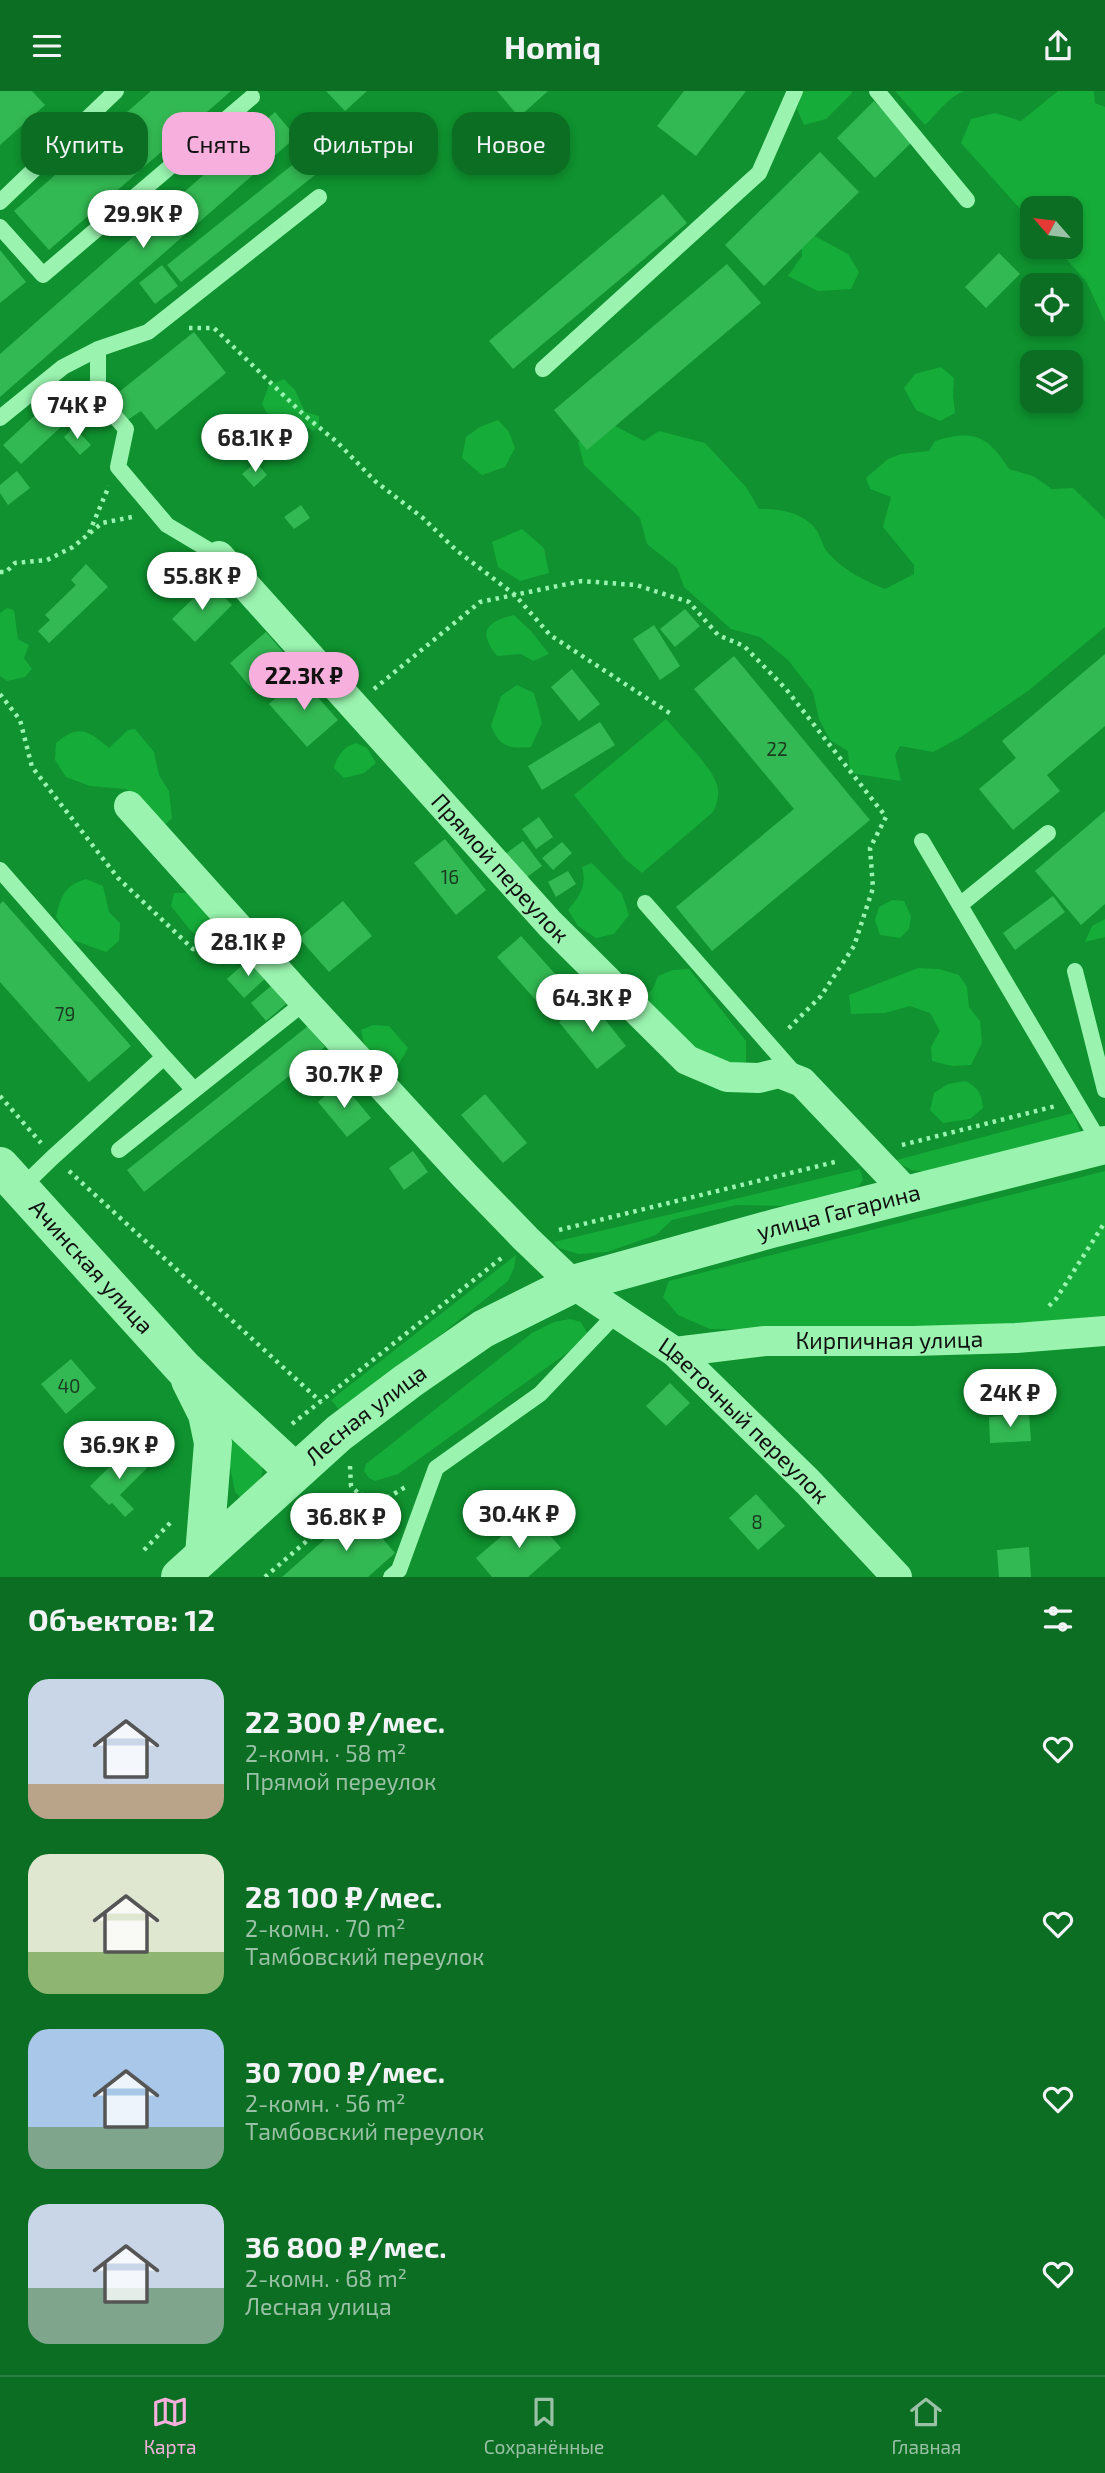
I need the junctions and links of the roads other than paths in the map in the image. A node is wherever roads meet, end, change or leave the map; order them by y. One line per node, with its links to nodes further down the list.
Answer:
1 (116, 91): 7 (lane)
2 (795, 91): 10 (lane)
3 (877, 91): 6 (lane)
4 (252, 97): 8 (lane)
5 (320, 197): 9 (lane)
6 (967, 200)
7 (0, 202)
8 (0, 227)
9 (98, 349): 11 (lane); 12 (lane)
10 (543, 369)
11 (0, 418)
12 (219, 556): 23 (street, Прямой переулок)
13 (130, 806): 20 (street, Цветочный переулок)
14 (1048, 832): 18 (lane)
15 (922, 841): 18 (lane)
16 (0, 870): 21 (lane)
17 (645, 903): 23 (lane)
18 (960, 905): 26 (lane)
19 (1075, 971): 22 (lane)
20 (305, 1002): 24 (lane); 30 (street, Цветочный переулок)
21 (164, 1057): 24 (lane); 28 (lane)
22 (1102, 1067): 25 (lane)
23 (802, 1082): 29 (street)
24 (194, 1090): 27 (lane)
25 (1105, 1090)
26 (1103, 1145): 29 (street, улица Гагарина)
27 (120, 1150)
28 (10, 1178): 34 (street, Ачинская улица)
29 (909, 1196): 30 (street, улица Гагарина)
30 (573, 1284): 31 (street, Цветочный переулок); 35 (street, Лесная улица)
31 (617, 1313): 33 (street, Цветочный переулок); 37 (lane)
32 (1105, 1331): 33 (street, Кирпичная улица)
33 (675, 1352): 38 (street, Цветочный переулок)
34 (184, 1369): 35 (street, Ачинская улица); 36 (street, Ачинская улица)
35 (295, 1472): 36 (street, Лесная улица)
36 (192, 1566)
37 (391, 1577)
38 (897, 1577)

